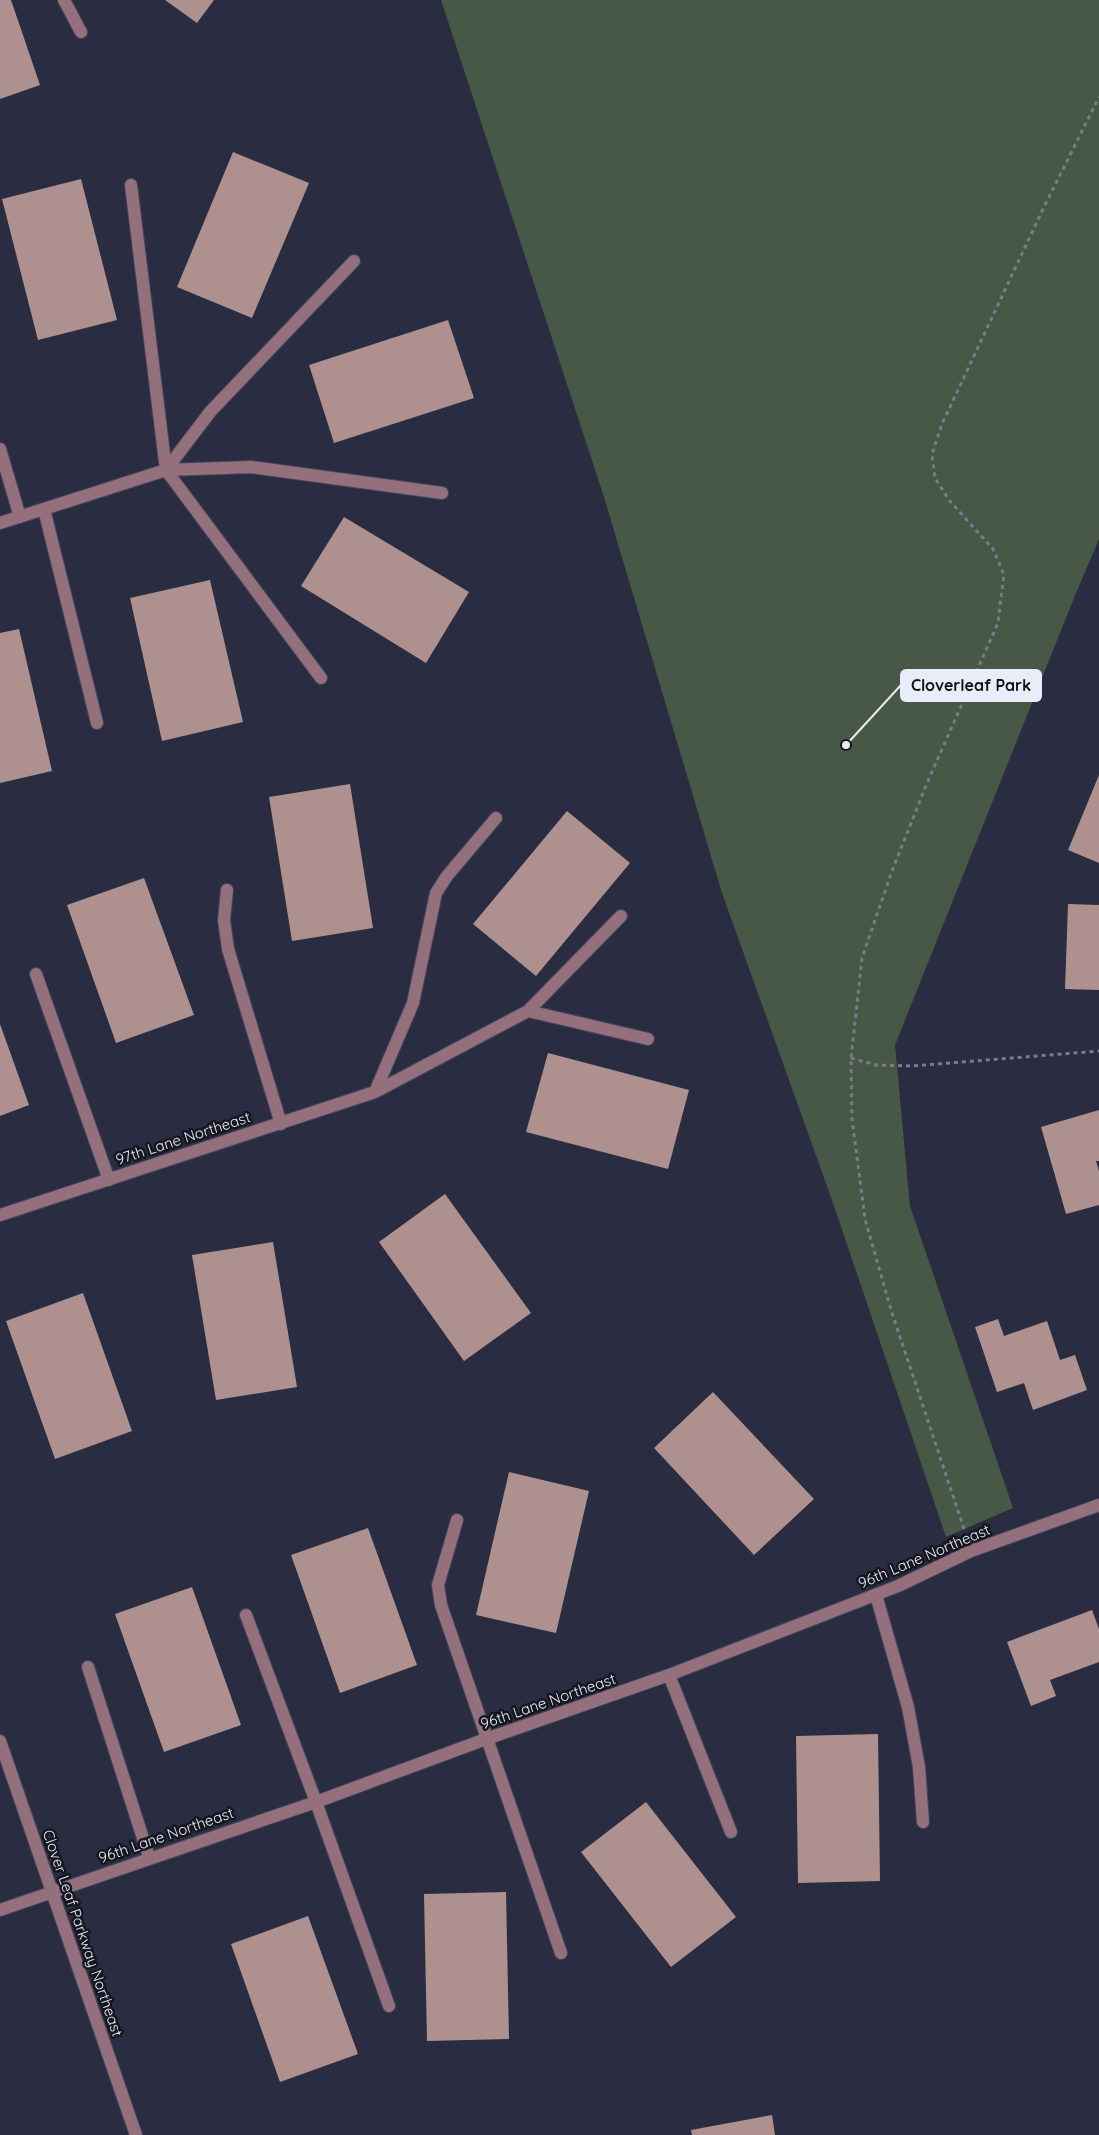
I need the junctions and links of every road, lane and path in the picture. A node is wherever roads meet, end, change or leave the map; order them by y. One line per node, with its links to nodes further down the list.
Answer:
1 (64, 0): 2 (street)
2 (81, 32)
3 (1099, 97): 21 (path)
4 (131, 185): 7 (street)
5 (354, 260): 7 (street)
6 (0, 449): 10 (street)
7 (166, 470): 8 (street); 9 (street); 12 (street)
8 (442, 493)
9 (44, 509): 10 (street); 13 (street)
10 (20, 517): 11 (street)
11 (0, 523)
12 (321, 678)
13 (97, 723)
14 (496, 818): 22 (street)
15 (227, 890): 23 (street)
16 (621, 916): 18 (street, 97th Lane Northeast)
17 (36, 974): 24 (street)
18 (528, 1011): 19 (street); 22 (street, 97th Lane Northeast)
19 (648, 1039)
20 (1099, 1051): 21 (path)
21 (851, 1058): 28 (path)
22 (375, 1092): 23 (street, 97th Lane Northeast)
23 (281, 1124): 24 (street, 97th Lane Northeast)
24 (109, 1180): 25 (street, 97th Lane Northeast)
25 (0, 1215)
26 (1099, 1505): 28 (street, 96th Lane Northeast)
27 (457, 1520): 33 (street)
28 (971, 1551): 29 (street, 96th Lane Northeast)
29 (876, 1595): 32 (street, 96th Lane Northeast); 36 (street)
30 (246, 1615): 35 (street)
31 (88, 1667): 38 (street)
32 (669, 1676): 33 (street, 96th Lane Northeast); 37 (street)
33 (486, 1739): 35 (street, 96th Lane Northeast); 41 (street)
34 (0, 1741): 39 (street, Clover Leaf Parkway Northeast)
35 (316, 1802): 38 (street, 96th Lane Northeast); 42 (street)
36 (923, 1822)
37 (731, 1832)
38 (149, 1857): 39 (street, 96th Lane Northeast)
39 (52, 1892): 40 (street, 96th Lane Northeast); 43 (street, Clover Leaf Parkway Northeast)
40 (0, 1910)
41 (561, 1953)
42 (389, 2006)
43 (136, 2135)

